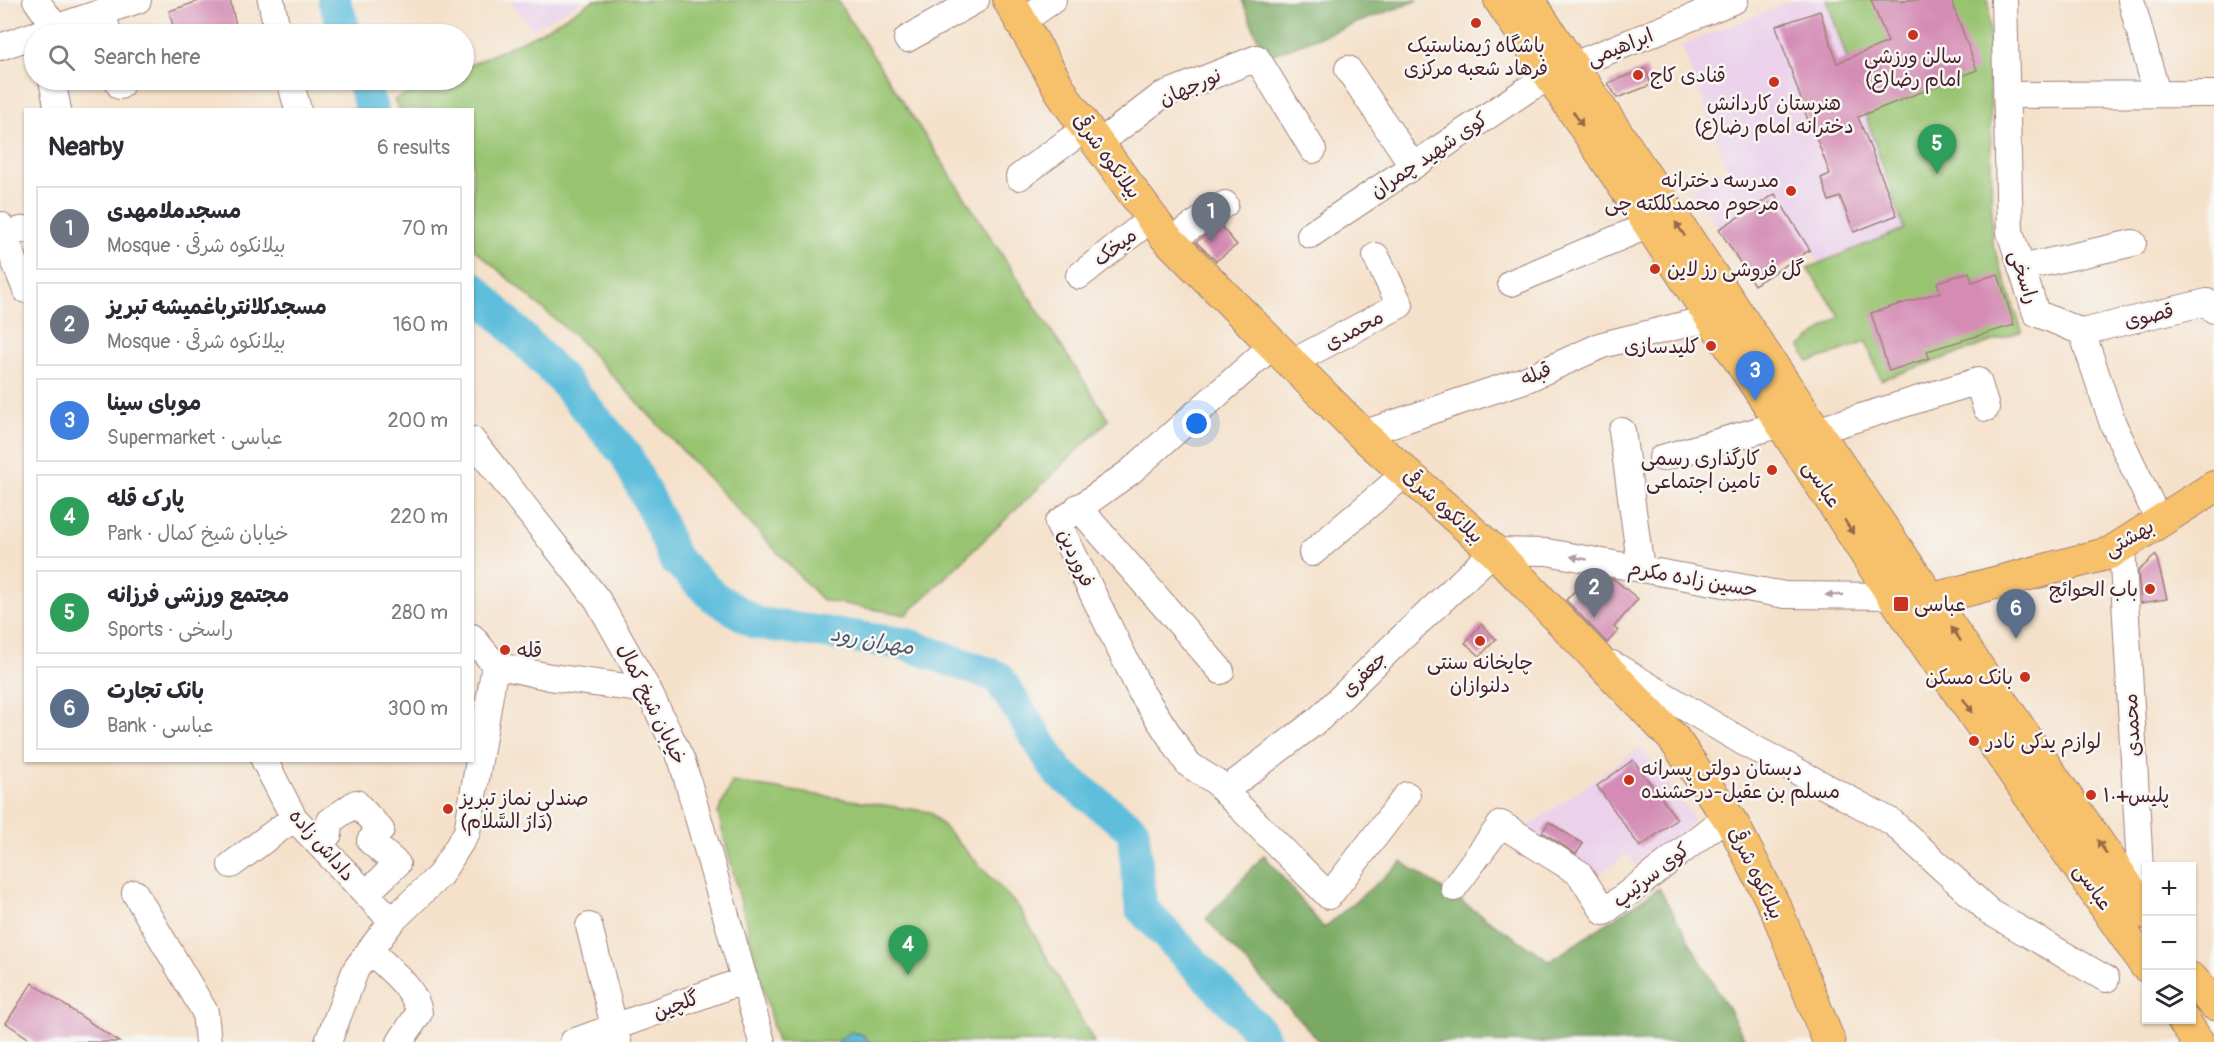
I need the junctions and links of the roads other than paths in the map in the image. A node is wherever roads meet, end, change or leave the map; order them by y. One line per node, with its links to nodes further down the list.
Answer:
1 (36, 0): 13 (street)
2 (138, 0): 12 (street)
3 (271, 0): 14 (street)
4 (976, 0): 16 (street)
5 (1053, 0): 11 (street)
6 (1500, 0): 19 (main road, عباسى)
7 (1528, 0): 19 (main road, عباسى)
8 (1735, 0): 19 (street, ابراهیمی)
9 (2004, 0): 24 (street, راسخی)
10 (2131, 0): 22 (street)
11 (1015, 11): 27 (main road, بیلانکوه شرقی)
12 (105, 23)
13 (41, 24)
14 (276, 24)
15 (24, 39): 17 (street)
16 (907, 39)
17 (0, 47)
18 (1348, 69): 29 (street)
19 (1561, 72): 29 (street, کوی شهید چمران); 32 (main road, عباسى, one-way to 32); 43 (main road, عباسى, one-way to 19)
20 (54, 90): 25 (street)
21 (293, 90): 26 (street)
22 (2157, 94): 23 (street); 24 (street)
23 (2214, 94)
24 (2006, 95): 38 (street, راسخی)
25 (58, 108)
26 (297, 108)
27 (1092, 136): 28 (street, نورجهان); 30 (street, نورجهان); 33 (main road, بیلانکوه شرقی)
28 (1313, 150)
29 (1413, 165): 35 (street, کوی شهید چمران)
30 (1019, 177)
31 (1225, 204): 33 (street, میخک)
32 (1649, 225): 40 (street); 43 (main road, عباسى)
33 (1161, 230): 39 (street, میخک); 45 (main road, بیلانکوه شرقی)
34 (7, 231): 41 (street)
35 (1310, 235)
36 (2133, 243): 38 (street)
37 (1376, 256): 45 (street, محمدی)
38 (2021, 268): 44 (street, راسخی)
39 (1079, 276)
40 (1511, 283)
41 (24, 284)
42 (2214, 310): 44 (street, قصوی)
43 (1723, 314): 47 (main road, عباسى); 49 (street, قبله)
44 (2082, 332): 55 (street)
45 (1282, 354): 49 (main road, بیلانکوه شرقی); 54 (street, فروردین)
46 (1986, 408): 47 (street)
47 (1802, 424): 51 (street); 60 (main road, عباسى, one-way to 60); 61 (main road, عباسى)
48 (1622, 431): 59 (street)
49 (1362, 434): 52 (main road, بیلانکوه شرقی)
50 (474, 443): 66 (street, خیابان شیخ کمال)
51 (1662, 458)
52 (1406, 473): 57 (main road, بیلانکوه شرقی); 58 (street)
53 (2214, 487): 55 (main road, بهشتی)
54 (1078, 507): 65 (street); 68 (street, فروردین)
55 (2159, 521): 56 (main road, بهشتی)
56 (2122, 545): 61 (main road, بهشتی); 74 (street, محمدی)
57 (1494, 551): 59 (street, حسین زاده مکرم, one-way to 57); 63 (main road, بیلانکوه شرقی); 68 (street, جعفری)
58 (1312, 553)
59 (1641, 569): 60 (street, حسین زاده مکرم, one-way to 59)
60 (1893, 596): 61 (main road, بهشتی); 82 (main road, عباسى, one-way to 82)
61 (1933, 599): 78 (main road, عباسى, one-way to 61)
62 (474, 639): 64 (street)
63 (1591, 652): 70 (main road, بیلانکوه شرقی); 83 (street)
64 (495, 665): 66 (street); 79 (street)
65 (1221, 671)
66 (648, 690): 84 (street, خیابان شیخ کمال)
67 (265, 762): 71 (street, داداش زاده)
68 (1223, 788): 69 (street)
69 (1407, 795)
70 (1727, 816): 75 (street, کوی سرتیپ); 94 (main road, بیلانکوه شرقی)
71 (294, 818): 72 (street, داداش زاده); 73 (street)
72 (319, 844): 77 (street, داداش زاده); 77 (street)
73 (231, 865)
74 (2142, 876)
75 (1454, 888)
76 (135, 893): 89 (street)
77 (366, 894): 79 (street, داداش زاده)
78 (2142, 906)
79 (392, 921): 81 (street)
80 (589, 926): 88 (street)
81 (370, 950): 90 (street); 91 (street)
82 (2142, 960)
83 (2106, 979)
84 (745, 980): 88 (street, گلچین); 93 (street, خیابان شیخ کمال)
85 (2196, 984): 86 (main road)
86 (2214, 1004)
87 (2186, 1024): 95 (main road)
88 (616, 1035): 92 (street, گلچین)
89 (208, 1042)
90 (328, 1042)
91 (400, 1042)
92 (573, 1042)
93 (762, 1042)
94 (1829, 1042)
95 (2198, 1042)

